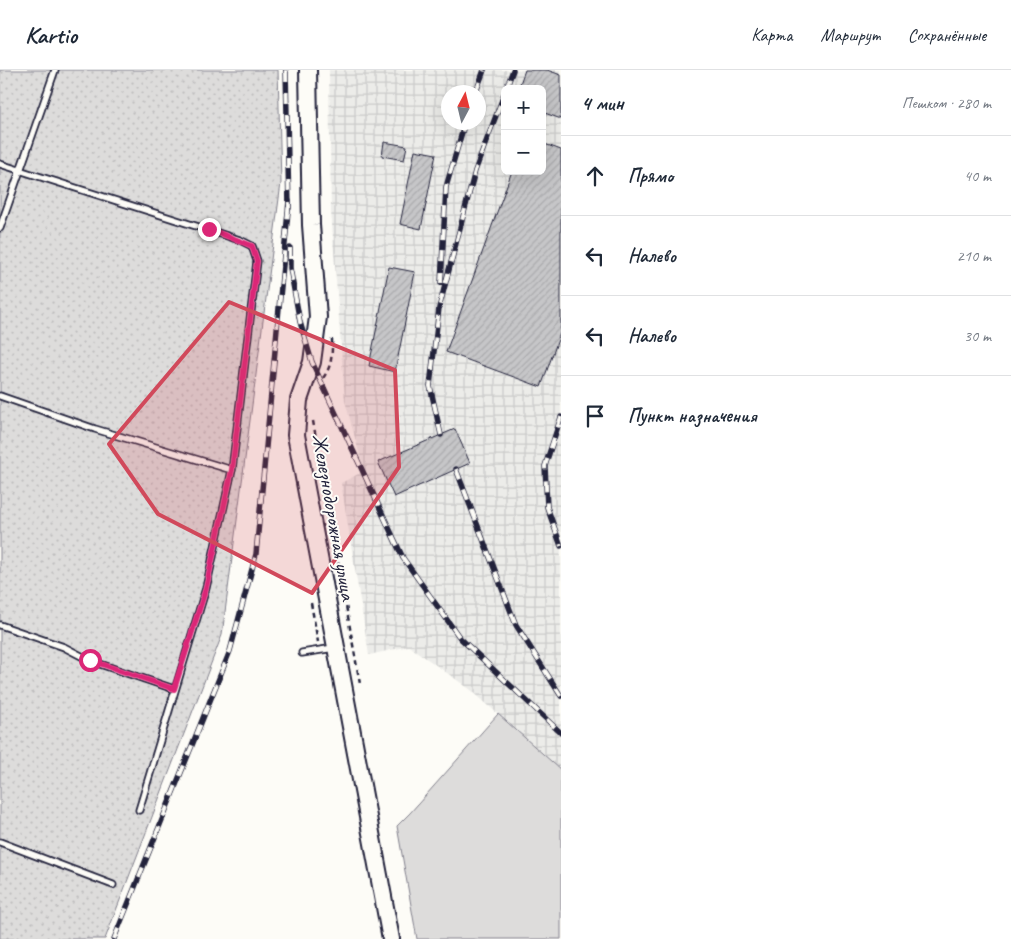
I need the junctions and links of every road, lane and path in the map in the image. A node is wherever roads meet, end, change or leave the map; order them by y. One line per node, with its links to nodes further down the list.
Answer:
1 (55, 70): 4 (lane)
2 (308, 70): 13 (street, Железнодорожная улица)
3 (0, 164): 4 (lane)
4 (19, 170): 5 (lane); 10 (lane)
5 (0, 228)
6 (331, 327): 7 (path)
7 (321, 381)
8 (0, 396): 10 (lane)
9 (312, 413): 16 (path)
10 (232, 470): 17 (lane)
11 (310, 596): 14 (path)
12 (0, 625): 17 (lane)
13 (336, 648): 14 (lane); 21 (street, Железнодорожная улица)
14 (319, 651): 15 (lane)
15 (302, 653)
16 (360, 688)
17 (174, 689): 18 (lane)
18 (139, 810)
19 (0, 842): 20 (lane)
20 (113, 885)
21 (391, 939)

